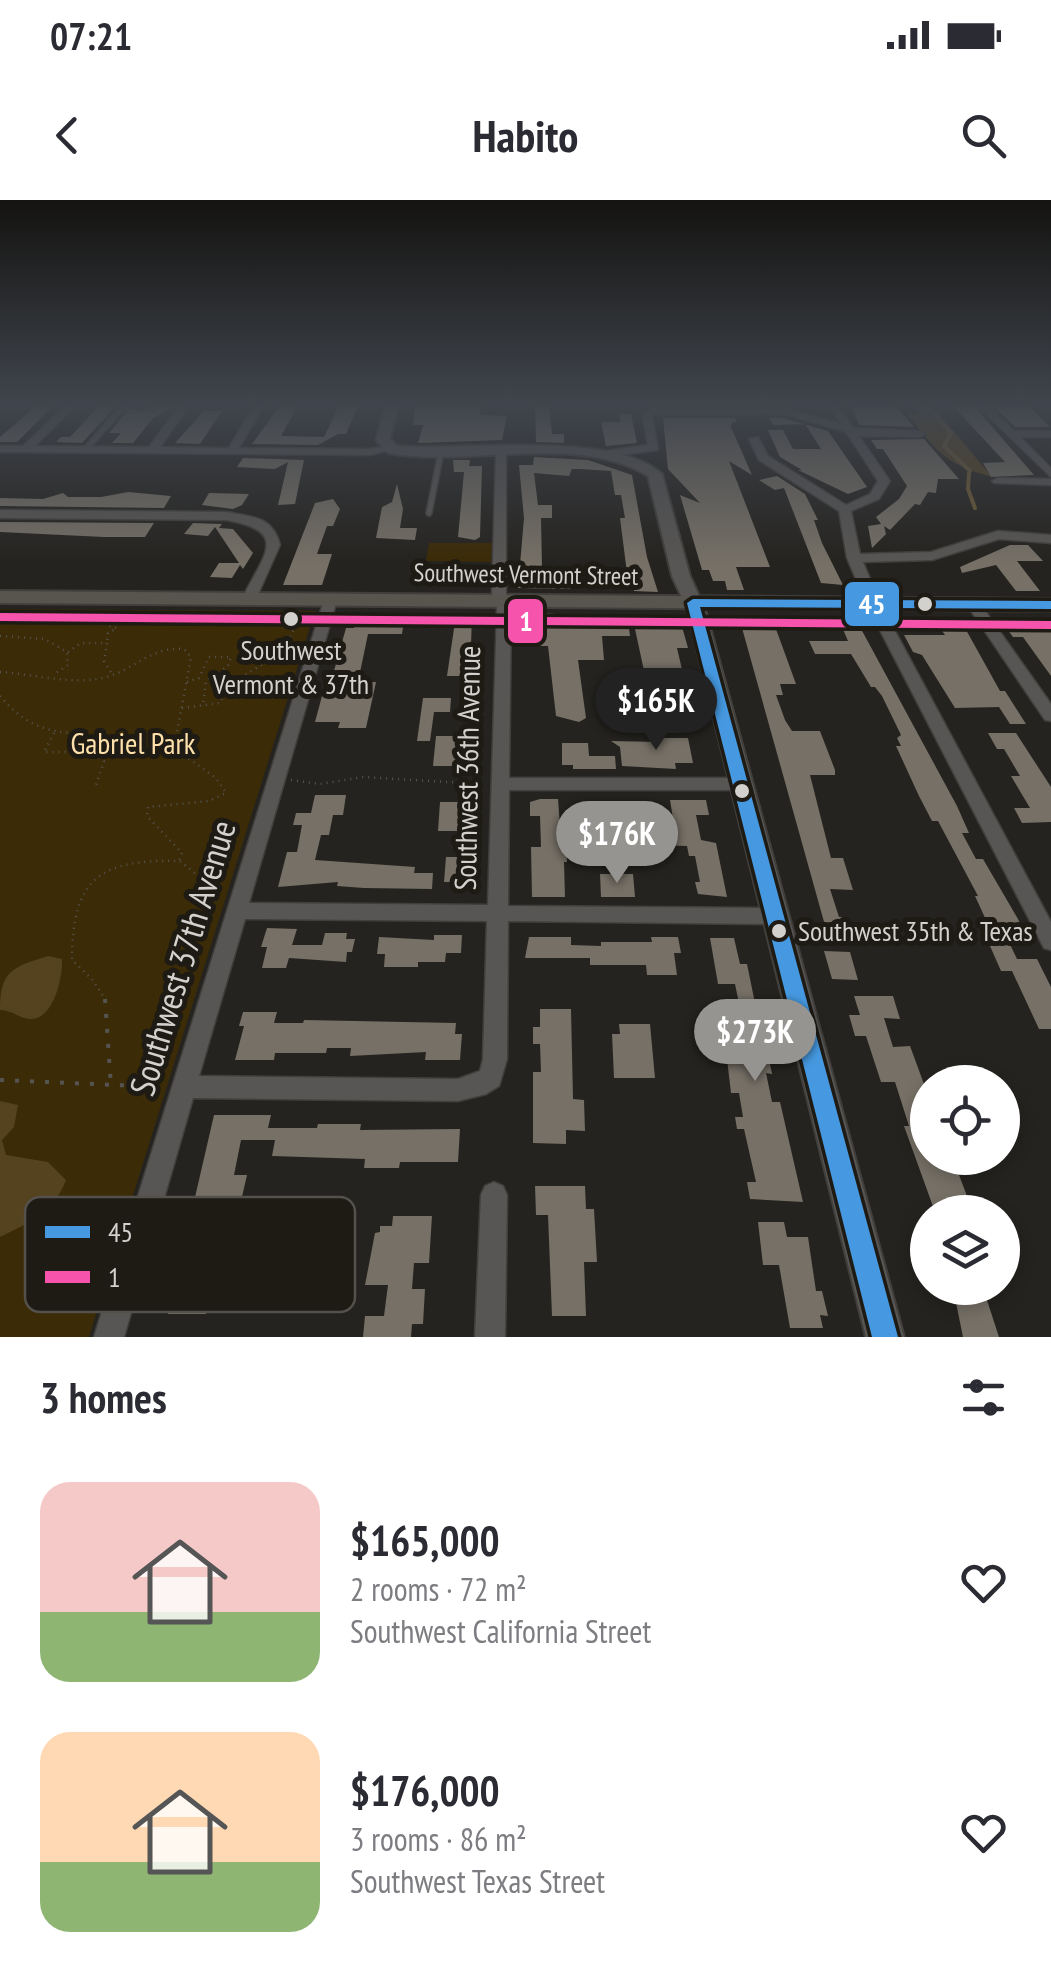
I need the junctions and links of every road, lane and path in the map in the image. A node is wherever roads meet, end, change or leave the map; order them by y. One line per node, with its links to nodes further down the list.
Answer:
1 (439, 458): 10 (lane)
2 (502, 458): 17 (street, Southwest 36th Avenue)
3 (641, 458): 6 (street)
4 (763, 458): 9 (street)
5 (870, 458): 9 (street)
6 (649, 459): 18 (street)
7 (998, 481): 8 (street)
8 (1051, 482)
9 (845, 509): 13 (street)
10 (430, 513)
11 (0, 514): 14 (street)
12 (1051, 539): 13 (street)
13 (854, 558): 19 (street)
14 (249, 599): 15 (main road, Southwest Vermont Street); 16 (main road, Southwest Vermont Street)
15 (330, 600): 17 (main road, Southwest Vermont Street); 36 (street, Southwest 37th Avenue)
16 (7, 601): 24 (path)
17 (502, 602): 18 (main road, Southwest Vermont Street); 37 (street, Southwest 36th Avenue)
18 (693, 603): 19 (main road, Southwest Vermont Street); 38 (street)
19 (873, 604): 20 (main road, Southwest Vermont Street); 44 (street)
20 (974, 604): 21 (main road, Southwest Vermont Street); 33 (street)
21 (1051, 605)
22 (284, 610): 31 (path)
23 (0, 636): 25 (path)
24 (107, 642): 25 (path); 27 (path)
25 (67, 652): 28 (path)
26 (0, 672): 28 (path)
27 (113, 675): 28 (path); 29 (path)
28 (52, 676)
29 (184, 682): 31 (path); 32 (path)
30 (0, 696): 34 (path)
31 (204, 706): 32 (path)
32 (182, 708): 40 (path)
33 (1051, 716)
34 (54, 733): 35 (path); 39 (path)
35 (80, 734)
36 (274, 780): 37 (path); 41 (street, Southwest 37th Avenue)
37 (500, 784): 38 (street); 42 (street, Southwest 36th Avenue)
38 (742, 784): 43 (street)
39 (96, 785)
40 (179, 861): 41 (path); 46 (path)
41 (236, 911): 42 (street); 47 (street, Southwest 37th Avenue)
42 (498, 914): 43 (street); 47 (street, Southwest 36th Avenue)
43 (774, 916): 53 (street)
44 (1051, 942)
45 (0, 1080): 46 (path)
46 (111, 1086): 47 (path)
47 (184, 1087): 49 (street, Southwest 37th Avenue)
48 (494, 1195): 52 (street)
49 (151, 1197)
50 (116, 1312): 51 (street, Southwest 37th Avenue)
51 (109, 1337)
52 (490, 1337)
53 (885, 1337)

